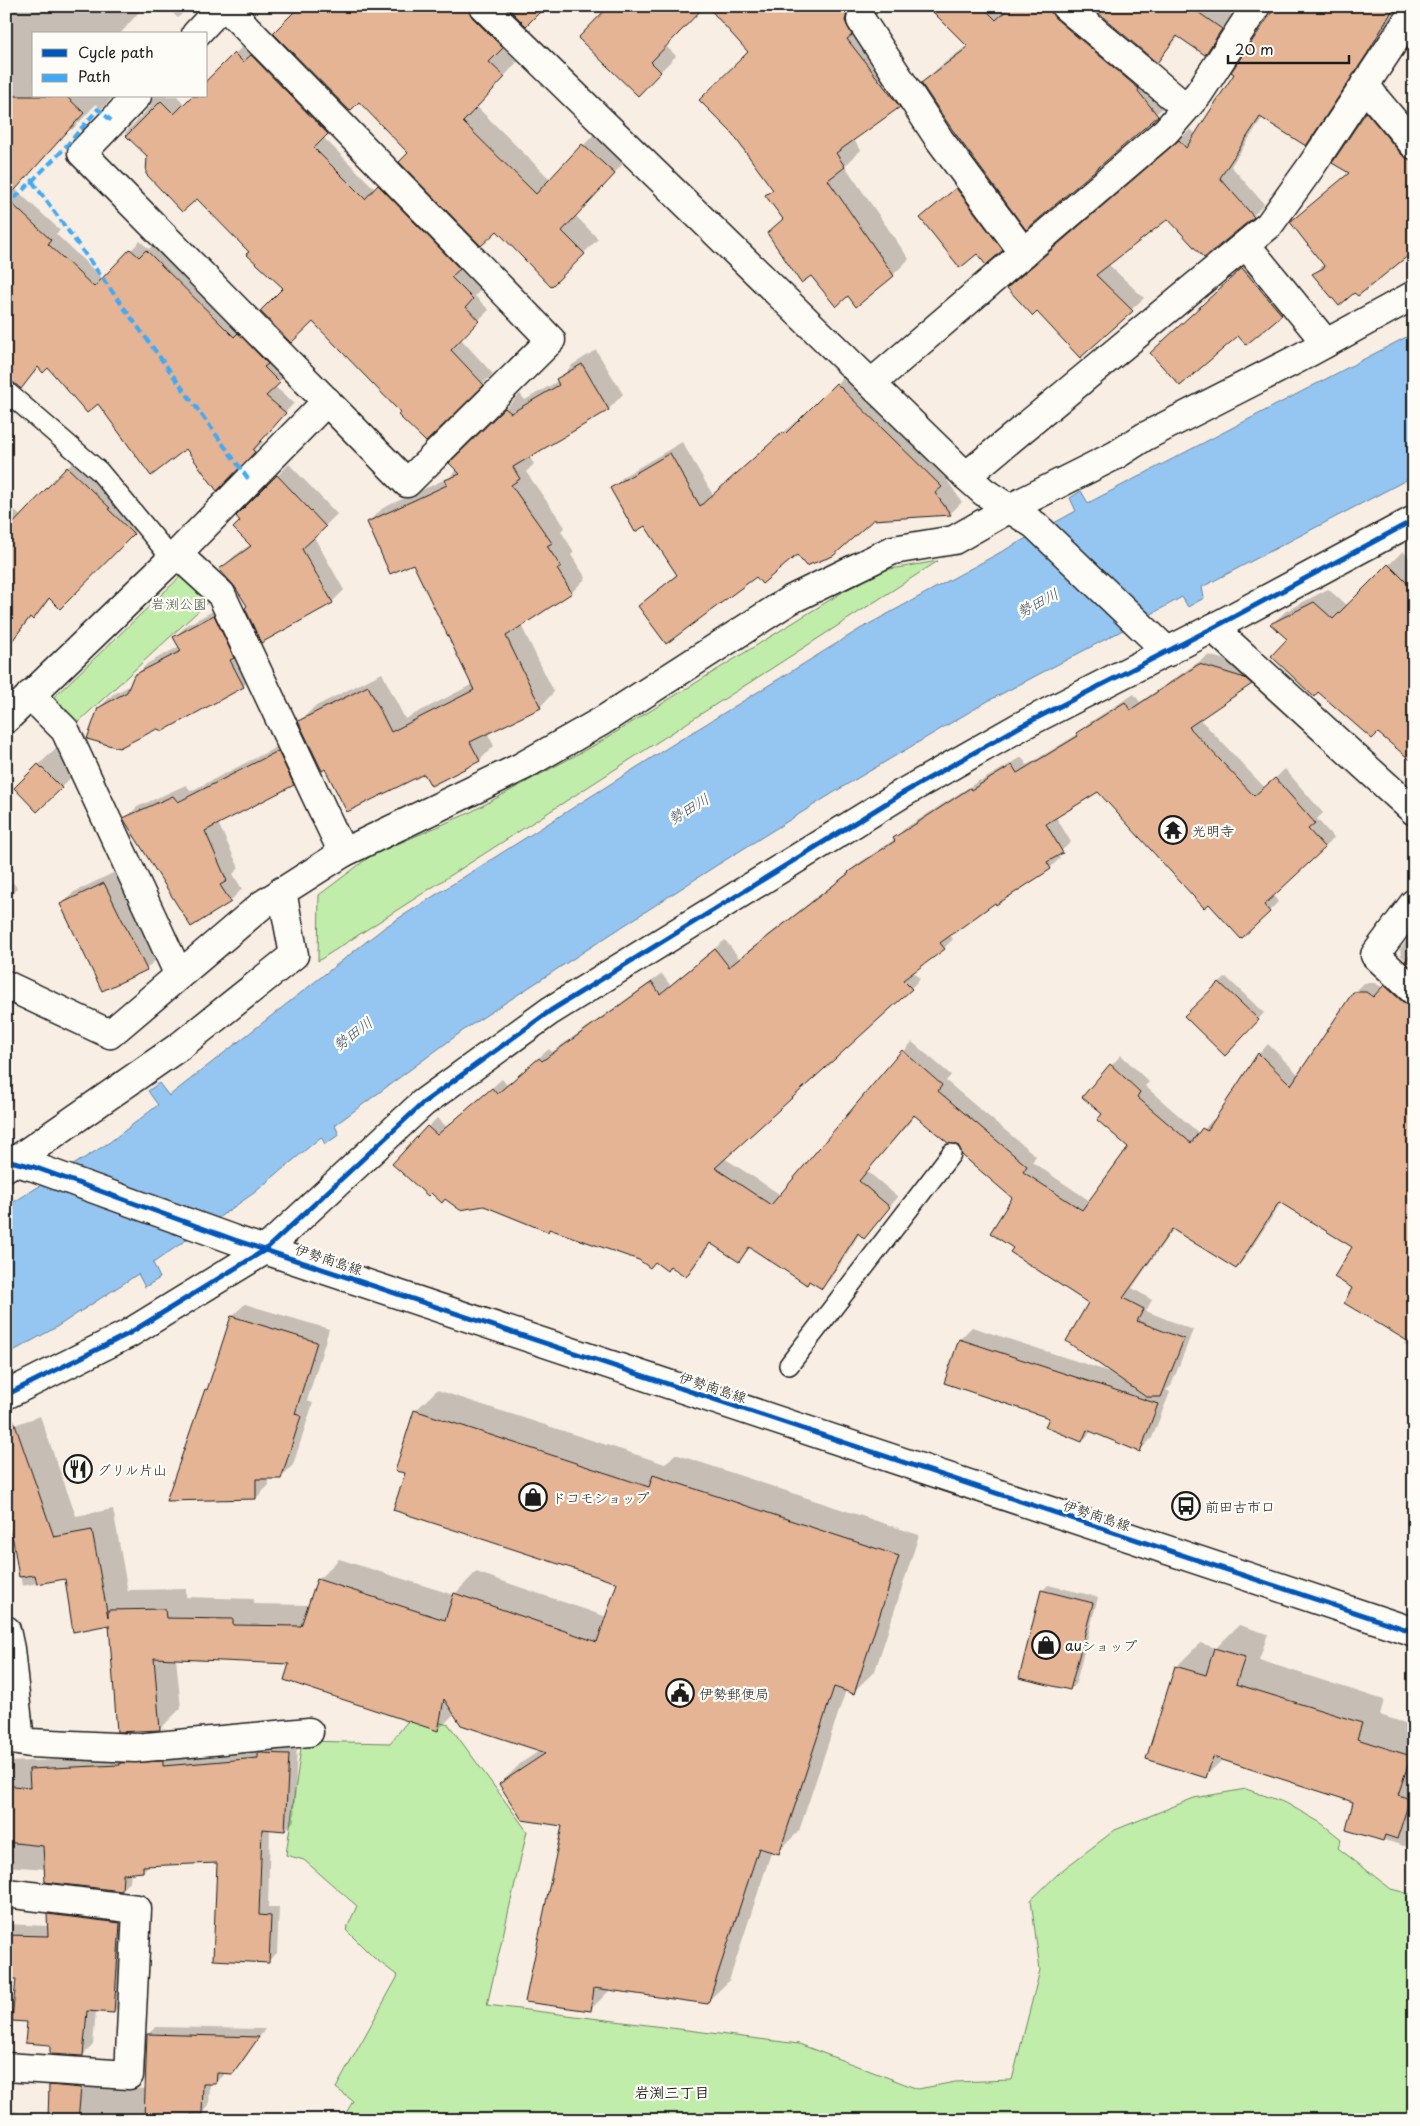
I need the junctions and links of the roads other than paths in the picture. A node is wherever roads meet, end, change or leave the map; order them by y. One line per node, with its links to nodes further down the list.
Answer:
1 (224, 6): 7 (street); 18 (street)
2 (483, 6): 16 (street)
3 (1065, 6): 10 (street)
4 (1256, 6): 10 (street)
5 (1414, 11): 8 (street)
6 (860, 20): 13 (street)
7 (198, 32)
8 (1366, 84): 11 (street); 12 (street)
9 (135, 98): 18 (street)
10 (1185, 107): 13 (street)
11 (1414, 145)
12 (1246, 245): 15 (street); 19 (street)
13 (1024, 253): 16 (street)
14 (1414, 295): 15 (street)
15 (1326, 343): 20 (street)
16 (872, 383): 19 (street)
17 (6, 391): 22 (lane)
18 (327, 401): 22 (street)
19 (966, 476): 20 (street)
20 (1010, 508): 24 (street); 28 (street)
21 (1414, 520): 23 (street)
22 (174, 556): 25 (street); 28 (street)
23 (1213, 628): 24 (street); 27 (street)
24 (1158, 643): 36 (street)
25 (30, 696): 26 (street); 31 (street)
26 (6, 719)
27 (1414, 812)
28 (343, 854): 29 (street)
29 (282, 891): 31 (street); 35 (street)
30 (1414, 903): 33 (street)
31 (178, 975): 32 (street)
32 (6, 985)
33 (1414, 991)
34 (951, 1154): 37 (lane)
35 (15, 1164): 36 (street, 伊勢南島線)
36 (265, 1250): 38 (street); 40 (street, 伊勢南島線)
37 (788, 1364)
38 (6, 1395)
39 (6, 1630): 42 (street)
40 (1414, 1632)
41 (309, 1732): 42 (street)
42 (13, 1740)
43 (6, 1893): 44 (street)
44 (6, 2067)

